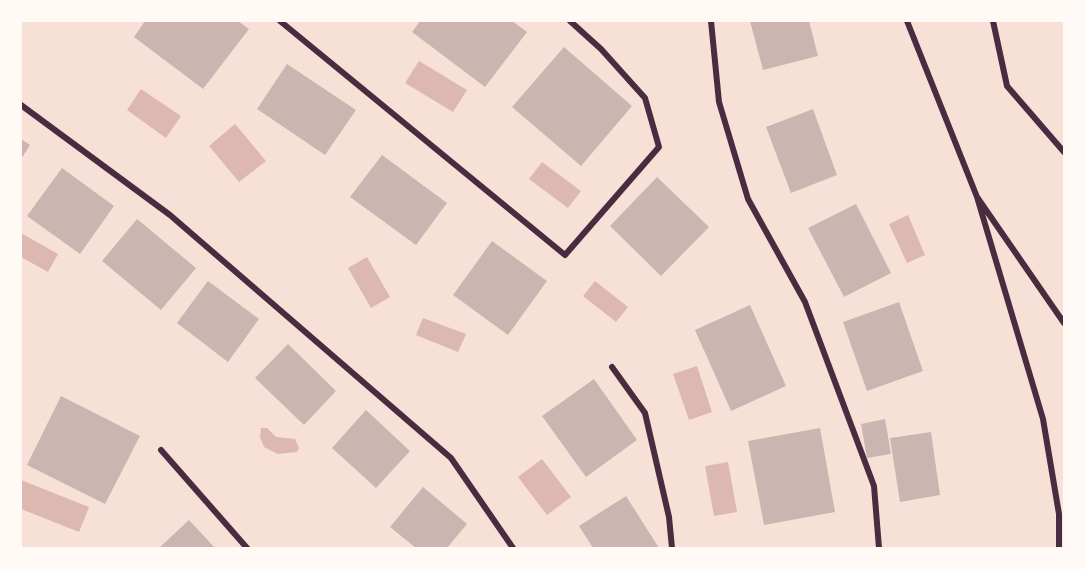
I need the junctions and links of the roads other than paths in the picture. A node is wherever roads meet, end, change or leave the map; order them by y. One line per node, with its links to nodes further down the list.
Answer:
1 (280, 21): 2 (street)
2 (570, 21)
3 (711, 21): 15 (street)
4 (907, 21): 8 (street)
5 (993, 21): 7 (street)
6 (21, 105): 13 (street)
7 (1064, 152)
8 (976, 196): 9 (street); 16 (street)
9 (1064, 323)
10 (612, 367): 14 (street)
11 (161, 450): 12 (street)
12 (247, 548)
13 (513, 548)
14 (672, 548)
15 (879, 548)
16 (1059, 548)

